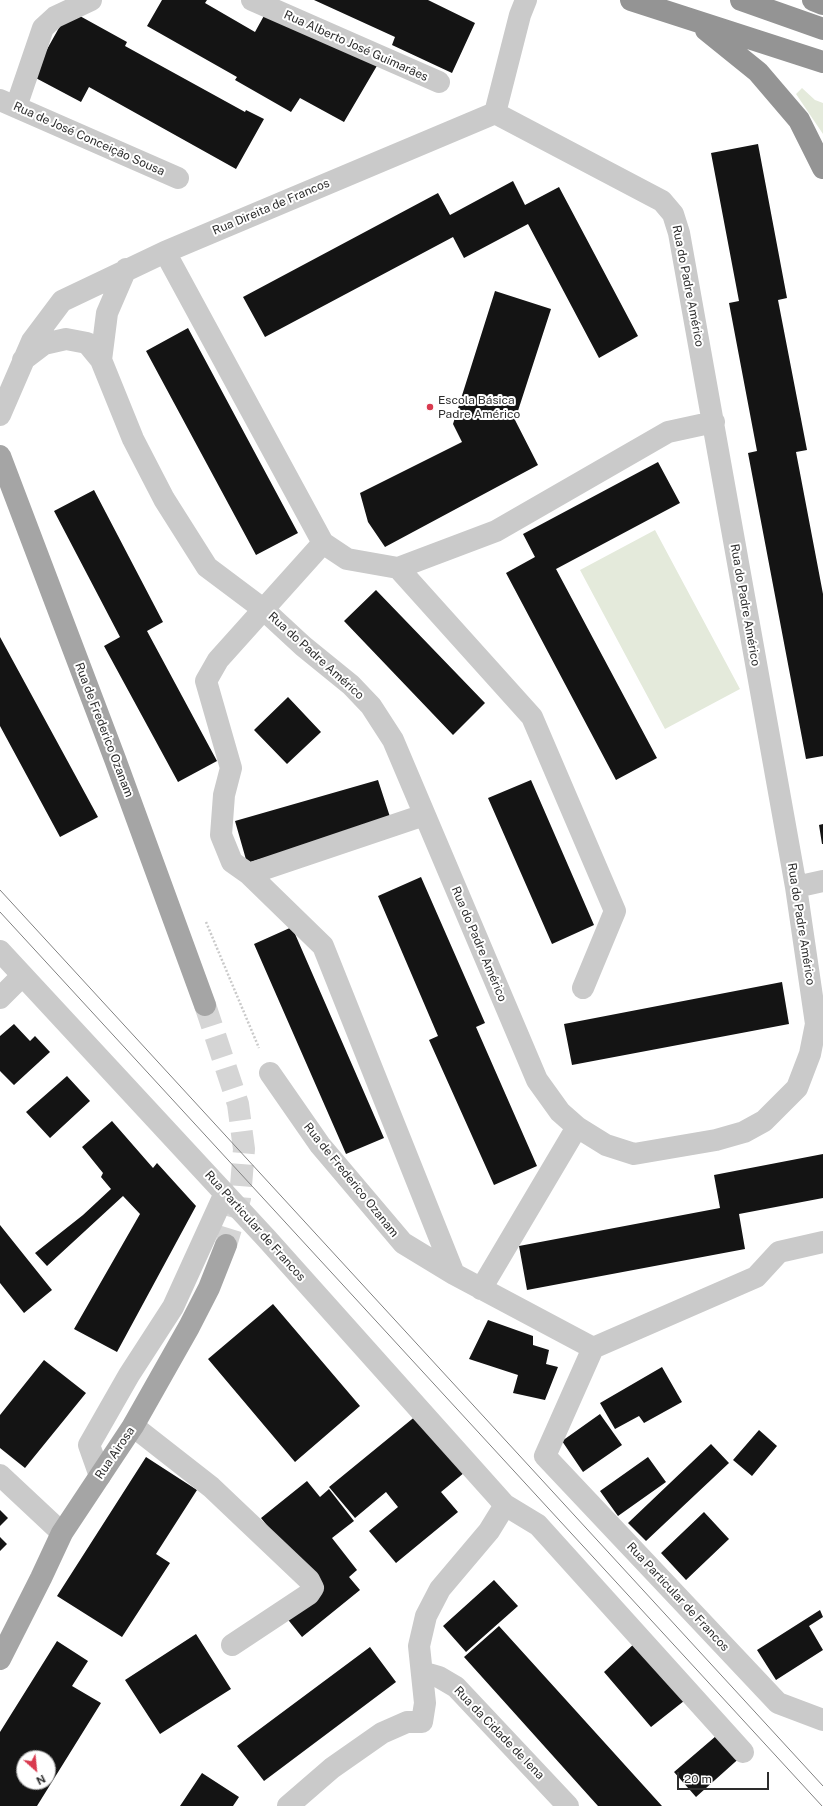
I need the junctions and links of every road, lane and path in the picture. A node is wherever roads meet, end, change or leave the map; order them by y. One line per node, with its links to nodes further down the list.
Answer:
1 (91, 0): 12 (street)
2 (252, 0): 11 (street, Rua Alberto José Guimarães)
3 (526, 0): 13 (street)
4 (631, 0): 8 (highway)
5 (741, 0): 9 (highway)
6 (813, 0): 7 (highway)
7 (823, 4)
8 (695, 22): 10 (highway); 14 (highway)
9 (823, 29)
10 (823, 62)
11 (439, 82)
12 (8, 103): 15 (street, Rua de José Conceição Sousa)
13 (495, 113): 16 (street, Rua Direita de Francos); 21 (street, Rua do Padre Américo)
14 (823, 168)
15 (178, 178)
16 (165, 252): 17 (street, Rua Direita de Francos); 23 (street)
17 (126, 269): 18 (street, Rua Direita de Francos); 19 (street, Rua do Padre Américo)
18 (24, 360): 19 (street, Rua do Padre Américo); 20 (street, Rua Direita de Francos)
19 (101, 360): 25 (street, Rua do Padre Américo)
20 (0, 415)
21 (714, 422): 24 (street); 29 (street, Rua do Padre Américo)
22 (0, 456): 35 (main road, Rua de Frederico Ozanam)
23 (322, 543): 24 (street); 25 (street)
24 (398, 568): 33 (street)
25 (264, 609): 26 (street, Rua do Padre Américo); 27 (street)
26 (424, 815): 27 (street); 37 (street, Rua do Padre Américo)
27 (249, 874): 41 (street)
28 (823, 881): 29 (street)
29 (796, 887): 37 (street, Rua do Padre Américo)
30 (217, 950): 36 (path)
31 (0, 951): 32 (street, Rua Particular de Francos)
32 (22, 976): 34 (street); 38 (street, Rua Particular de Francos)
33 (583, 988)
34 (0, 998)
35 (205, 1005)
36 (270, 1073): 41 (street, Rua de Frederico Ozanam)
37 (577, 1128): 42 (street)
38 (225, 1193): 46 (street); 47 (street, Rua Particular de Francos)
39 (823, 1242): 43 (street)
40 (226, 1246): 44 (main road, Rua Airosa)
41 (454, 1274): 42 (street, Rua de Frederico Ozanam)
42 (482, 1289): 43 (street, Rua de Frederico Ozanam)
43 (593, 1348): 52 (street, Rua Particular de Francos)
44 (133, 1426): 46 (main road, Rua Airosa); 49 (street)
45 (0, 1475): 48 (street)
46 (100, 1476): 48 (main road, Rua Airosa)
47 (505, 1505): 51 (street); 53 (street, Rua Particular de Francos)
48 (62, 1532): 50 (main road, Rua Airosa)
49 (232, 1645)
50 (0, 1659)
51 (422, 1672): 54 (street); 55 (street, Rua da Cidade de Iena)
52 (823, 1720)
53 (743, 1752)
54 (288, 1806)
55 (568, 1806)

